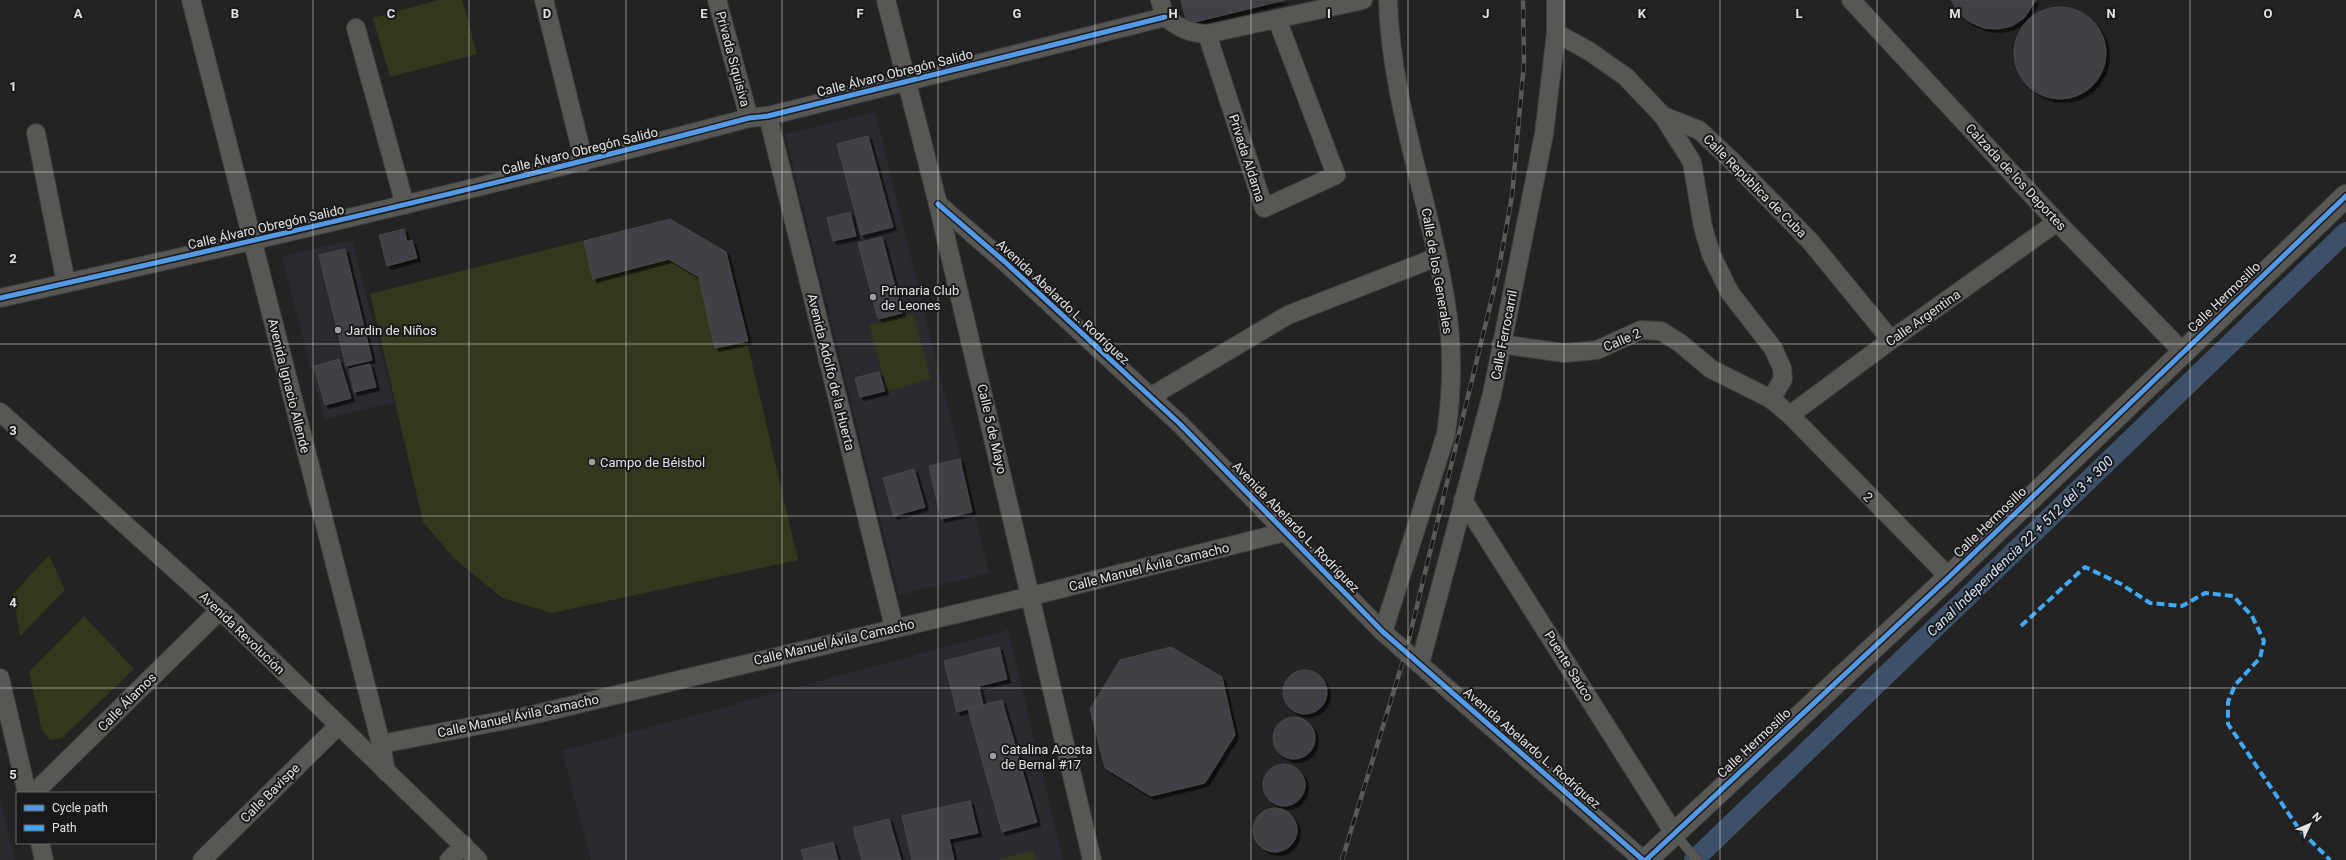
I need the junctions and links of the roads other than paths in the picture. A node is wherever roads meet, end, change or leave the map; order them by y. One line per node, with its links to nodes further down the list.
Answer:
1 (191, 0): 25 (street, Avenida Ignacio Allende)
2 (544, 0): 20 (street)
3 (717, 0): 18 (street, Privada Siquisiva)
4 (886, 0): 15 (street, Calle 5 de Mayo)
5 (1160, 0): 10 (street)
6 (1364, 0): 11 (street)
7 (1388, 0): 26 (street, Calle de los Generales)
8 (1556, 0): 13 (street, Calle Ferrocarril)
9 (1851, 0): 24 (street, Calzada de los Deportes)
10 (1165, 17): 14 (street); 15 (street, Calle Álvaro Obregón Salido)
11 (1277, 19): 14 (street); 14 (street, Privada Aldama)
12 (356, 28): 23 (street)
13 (1556, 33): 17 (street, Calle República de Cuba); 30 (street, Calle Ferrocarril)
14 (1207, 34)
15 (906, 82): 16 (street, Calle Álvaro Obregón Salido); 22 (street, Calle 5 de Mayo)
16 (768, 116): 18 (street, Calle Álvaro Obregón Salido); 41 (street, Avenida Adolfo de la Huerta)
17 (1663, 116): 29 (street, Calle República de Cuba); 33 (street)
18 (749, 118): 20 (street, Calle Álvaro Obregón Salido)
19 (36, 133): 27 (street)
20 (584, 162): 23 (street, Calle Álvaro Obregón Salido)
21 (2346, 196): 31 (street, Calle Hermosillo)
22 (938, 204): 32 (street, Avenida Abelardo L. Rodríguez); 39 (street, Calle 5 de Mayo)
23 (405, 205): 25 (street, Calle Álvaro Obregón Salido)
24 (2057, 222): 29 (street, Calle Argentina); 31 (street, Calzada de los Deportes)
25 (252, 242): 27 (street, Calle Álvaro Obregón Salido); 46 (street, Avenida Ignacio Allende)
26 (1437, 257): 32 (street); 42 (street, Calle de los Generales)
27 (66, 284): 28 (street, Calle Álvaro Obregón Salido)
28 (0, 298)
29 (1891, 340): 35 (street, Calle Argentina)
30 (1501, 344): 33 (street, Calle 2); 36 (street, Calle Ferrocarril)
31 (2183, 352): 38 (street, Calle Hermosillo)
32 (1150, 397): 37 (street, Avenida Abelardo L. Rodríguez)
33 (1770, 399): 35 (street, Calle 2)
34 (0, 412): 40 (street, Avenida Revolución)
35 (1790, 415): 38 (street, 2)
36 (1464, 500): 43 (street, Calle Ferrocarril); 50 (street, Puente Saúco)
37 (1285, 532): 39 (street, Calle Manuel Ávila Camacho); 42 (street, Avenida Abelardo L. Rodríguez)
38 (1949, 577): 50 (street, Calle Hermosillo)
39 (1032, 596): 41 (street, Calle Manuel Ávila Camacho); 57 (street, Calle 5 de Mayo)
40 (220, 610): 45 (street, Avenida Revolución); 49 (street, Calle Álamos)
41 (894, 627): 46 (street, Calle Manuel Ávila Camacho)
42 (1383, 632): 43 (street, Avenida Abelardo L. Rodríguez)
43 (1420, 664): 58 (street, Avenida Abelardo L. Rodríguez)
44 (0, 678): 48 (street)
45 (338, 726): 47 (street, Avenida Revolución); 54 (street, Calle Bavispe)
46 (381, 744): 47 (street, Avenida Ignacio Allende)
47 (386, 772): 52 (street, Avenida Revolución)
48 (27, 792)
49 (35, 792)
50 (1675, 833): 58 (street, Calle Hermosillo); 59 (lane)
51 (40, 844): 53 (street)
52 (464, 846): 55 (street); 56 (street, Avenida Revolución)
53 (44, 860)
54 (202, 860)
55 (449, 860)
56 (478, 860)
57 (1092, 860)
58 (1645, 860)
59 (1697, 860)

